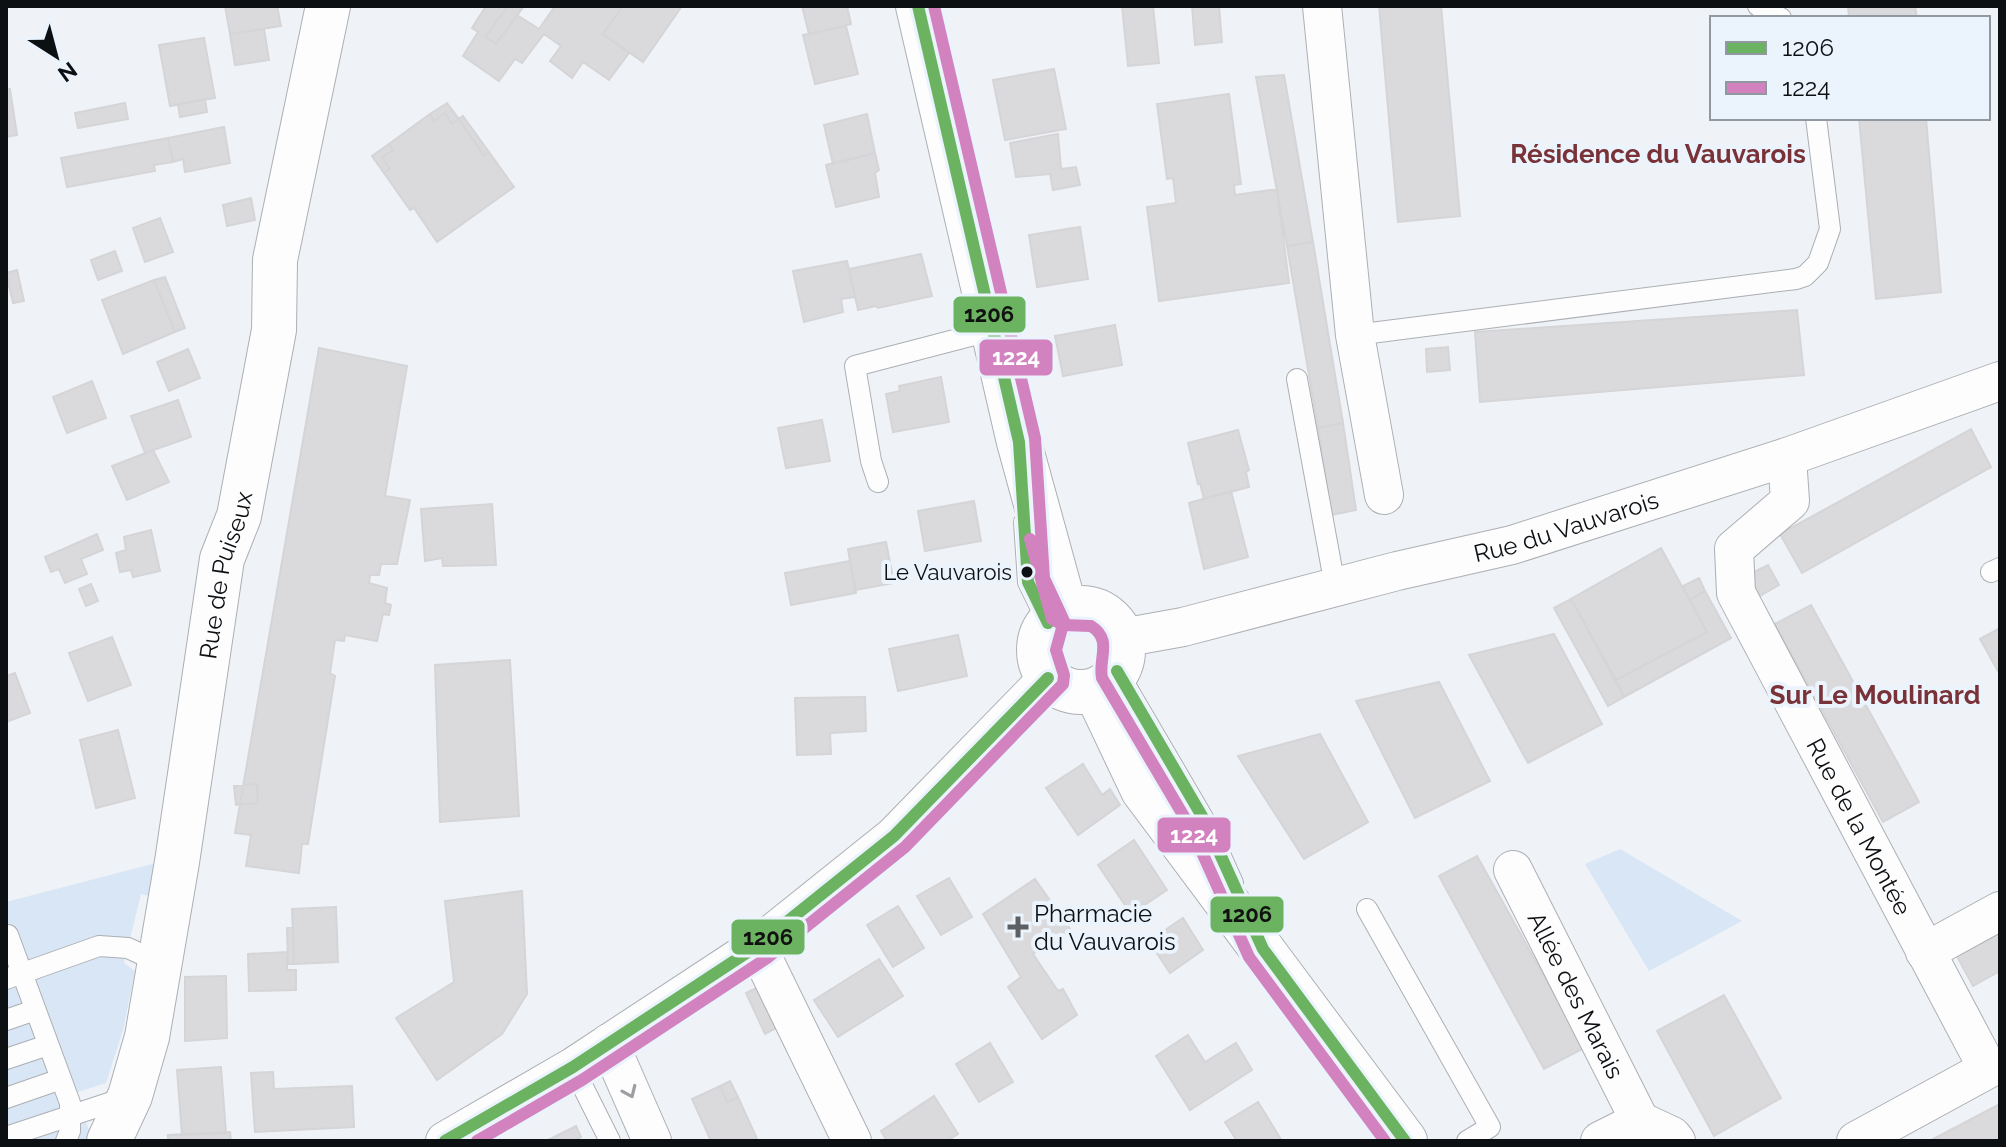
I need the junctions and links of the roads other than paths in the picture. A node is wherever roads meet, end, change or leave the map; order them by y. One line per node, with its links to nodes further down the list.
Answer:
1 (328, 6): 24 (street, Rue de Puiseux)
2 (918, 6): 7 (street)
3 (1322, 6): 8 (street)
4 (1758, 6): 5 (lane)
5 (1777, 16)
6 (1816, 120): 8 (lane)
7 (993, 330): 12 (lane); 15 (street)
8 (1355, 335): 13 (street)
9 (1297, 379): 14 (lane)
10 (2000, 381): 11 (street, Rue du Vauvarois)
11 (1787, 457): 14 (street, Rue du Vauvarois); 23 (street, Rue de la Montée)
12 (878, 482)
13 (1384, 495)
14 (1335, 586): 16 (street, Rue du Vauvarois)
15 (1057, 616): 16 (street); 17 (street)
16 (1112, 667): 17 (street); 45 (street)
17 (1048, 678): 22 (street)
18 (1513, 870): 37 (street, Allée des Marais)
19 (1367, 909): 46 (lane)
20 (2000, 911): 23 (street)
21 (6, 936): 25 (lane)
22 (757, 946): 28 (street); 44 (street)
23 (1925, 952): 31 (street, Rue de la Montée)
24 (160, 963): 25 (lane); 34 (street, Rue de Puiseux)
25 (14, 976): 26 (lane)
26 (35, 1010): 27 (lane); 29 (lane)
27 (6, 1020)
28 (609, 1043): 32 (street); 43 (street, one-way to 43)
29 (48, 1045): 30 (lane); 33 (lane)
30 (6, 1059)
31 (1994, 1066): 49 (street, Rue de la Montée)
32 (573, 1067): 41 (street); 42 (lane)
33 (61, 1079): 35 (lane); 36 (lane)
34 (130, 1096): 36 (lane); 40 (street, Rue de Puiseux)
35 (6, 1098)
36 (70, 1115): 38 (lane); 39 (lane)
37 (1640, 1121): 47 (street); 48 (street)
38 (6, 1137)
39 (66, 1141)
40 (109, 1141)
41 (445, 1141)
42 (610, 1141)
43 (652, 1141)
44 (852, 1141)
45 (1405, 1141)
46 (1467, 1141)
47 (1600, 1141)
48 (1676, 1141)
49 (1856, 1141)

